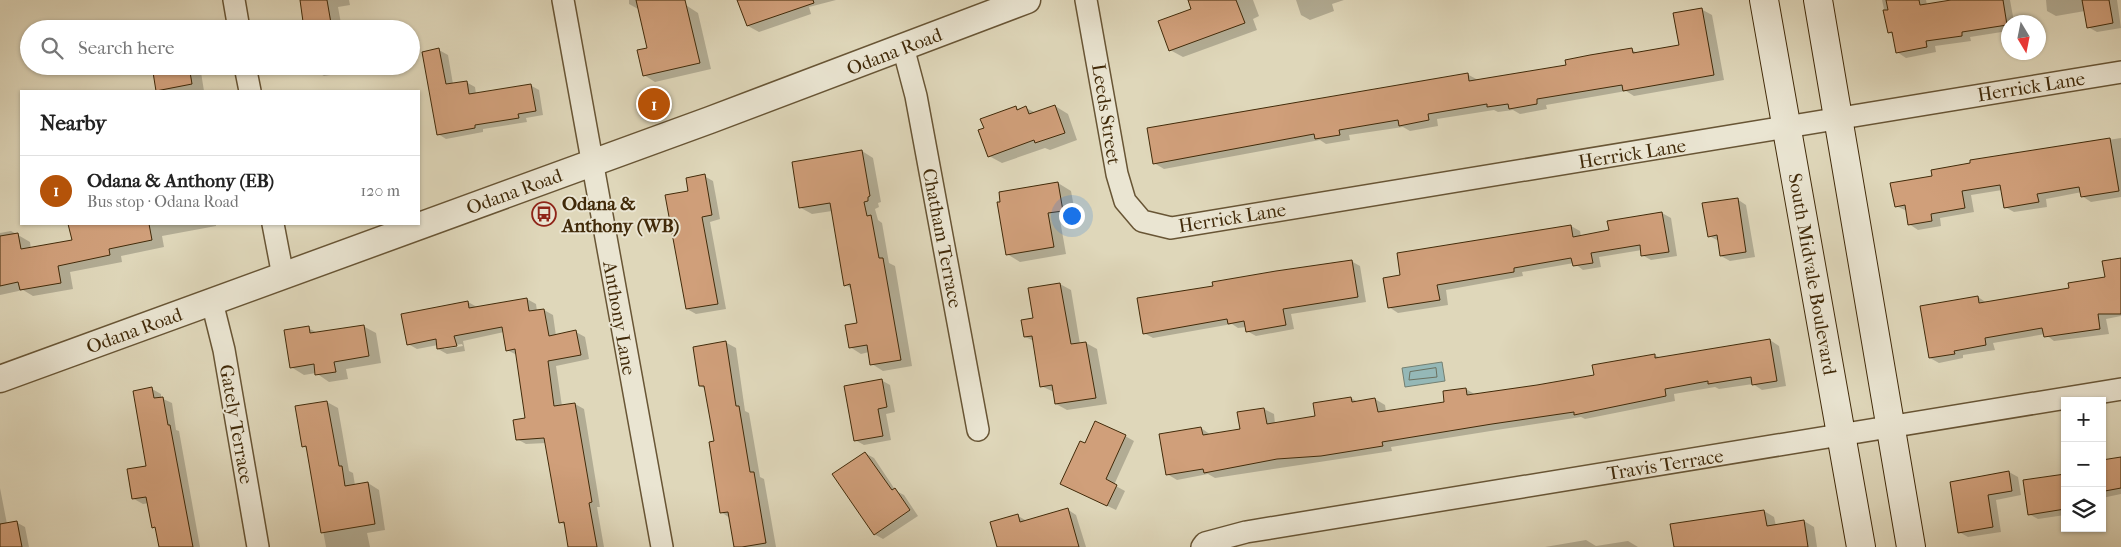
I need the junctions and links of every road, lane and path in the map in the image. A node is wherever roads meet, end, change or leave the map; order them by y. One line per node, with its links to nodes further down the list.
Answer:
1 (234, 0): 7 (street)
2 (563, 0): 14 (street, Anthony Lane)
3 (1027, 0): 8 (street, Odana Road)
4 (1086, 0): 15 (street, Leeds Street)
5 (1764, 0): 13 (main road, South Midvale Boulevard)
6 (1818, 0): 12 (main road)
7 (237, 20)
8 (903, 47): 14 (street, Odana Road); 22 (street, Chatham Terrace)
9 (2121, 72): 12 (street, Herrick Lane)
10 (247, 75): 11 (street)
11 (250, 90)
12 (1839, 119): 13 (street, Herrick Lane); 21 (main road)
13 (1786, 128): 15 (street, Herrick Lane); 23 (main road, South Midvale Boulevard)
14 (592, 162): 17 (street, Odana Road); 26 (street, Anthony Lane)
15 (1142, 221)
16 (273, 225): 17 (street)
17 (283, 276): 18 (street, Odana Road)
18 (212, 302): 19 (street, Odana Road); 25 (street, Gately Terrace)
19 (0, 379)
20 (2121, 389): 21 (street, Travis Terrace)
21 (1890, 427): 23 (street, Travis Terrace); 28 (main road)
22 (978, 430)
23 (1841, 435): 24 (street, Travis Terrace); 27 (main road, South Midvale Boulevard)
24 (1206, 544)
25 (258, 547)
26 (662, 547)
27 (1861, 547)
28 (1911, 547)

